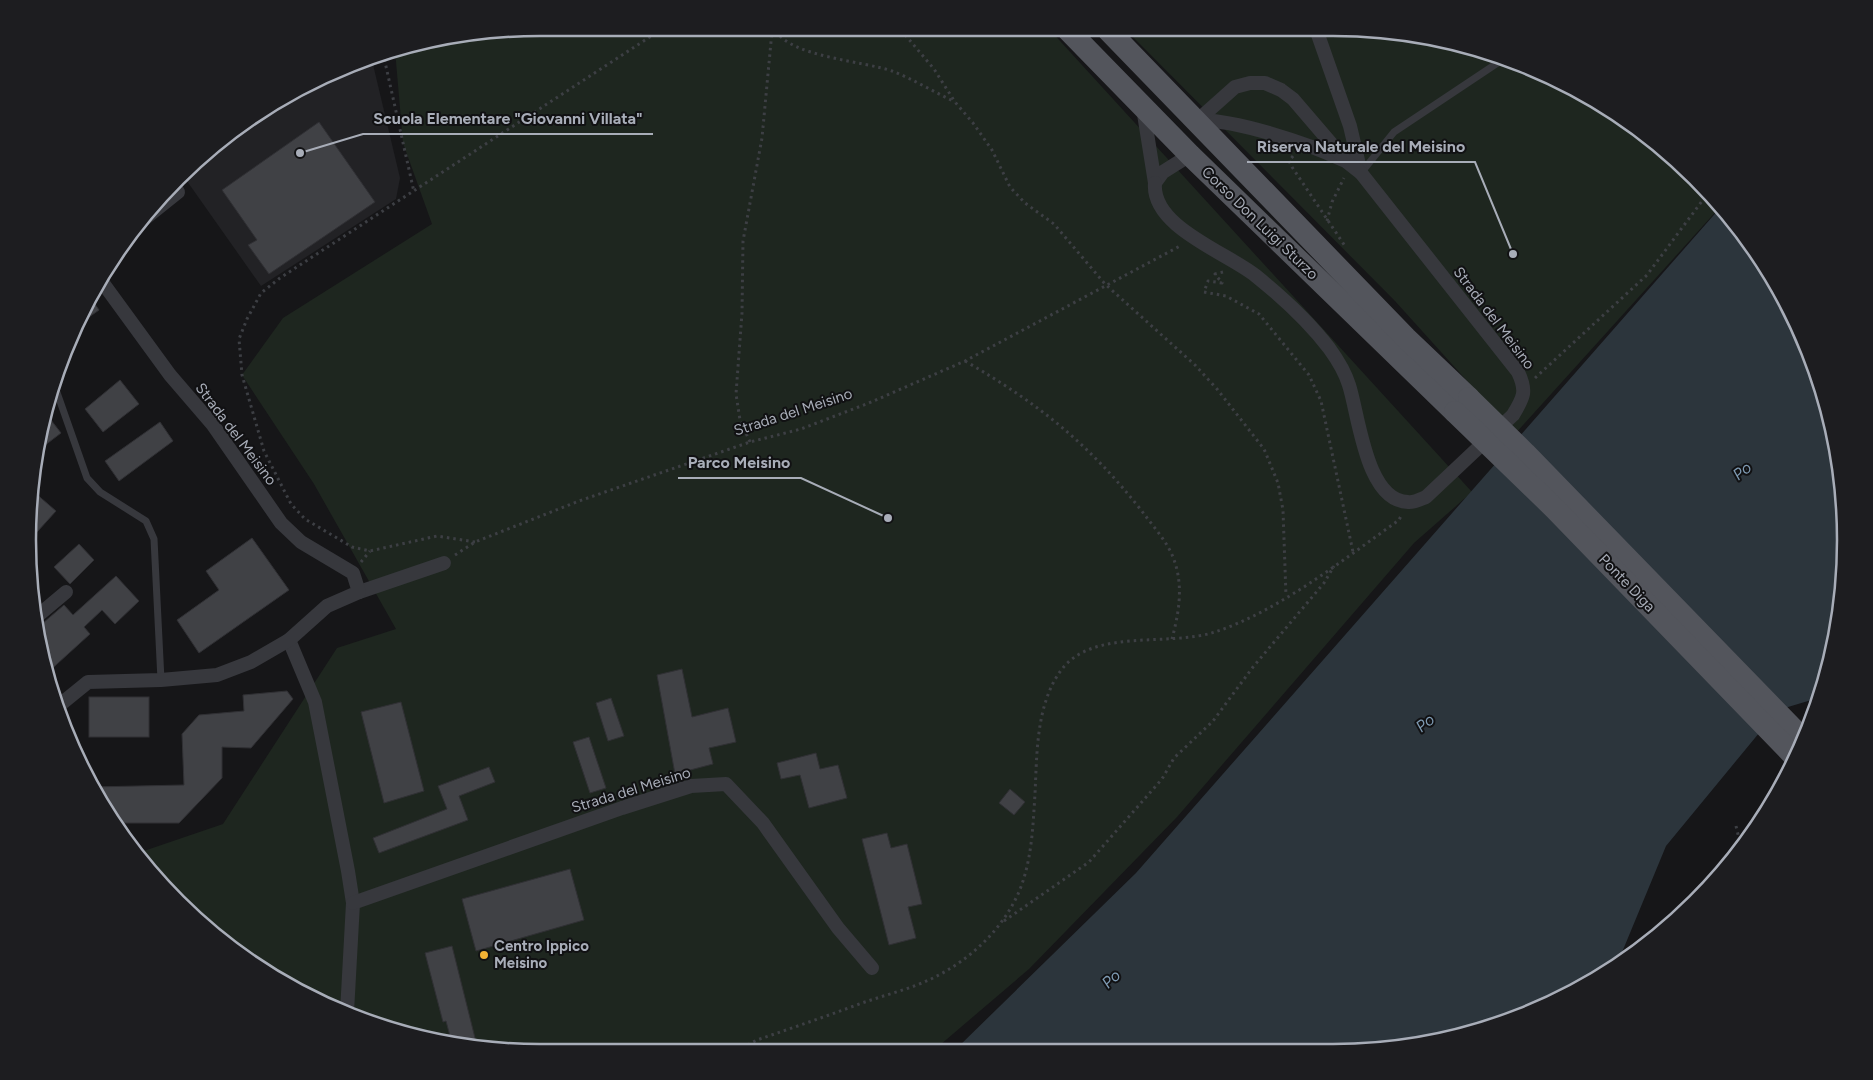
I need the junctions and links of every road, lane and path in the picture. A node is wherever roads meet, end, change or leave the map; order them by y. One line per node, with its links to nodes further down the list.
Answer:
1 (650, 36): 18 (path)
2 (772, 36): 30 (path)
3 (780, 36): 10 (path)
4 (906, 36): 10 (path)
5 (1074, 36): 11 (main road, Corso Don Luigi Sturzo)
6 (1114, 36): 12 (main road, Corso Don Luigi Sturzo)
7 (1318, 36): 16 (street)
8 (385, 61): 18 (path)
9 (1497, 64): 16 (lane)
10 (955, 102): 24 (path)
11 (1143, 107): 13 (main road, Corso Don Luigi Sturzo); 17 (street)
12 (1198, 120): 15 (street, Strada del Meisino); 15 (street, Strada del Meisino); 29 (main road, Corso Don Luigi Sturzo)
13 (1190, 155): 17 (street); 29 (main road, Corso Don Luigi Sturzo)
14 (1297, 156): 20 (path)
15 (1344, 169): 16 (street, Strada del Meisino); 16 (path); 20 (path)
16 (1360, 173): 27 (street, Strada del Meisino)
17 (1155, 183): 21 (street)
18 (414, 192): 32 (path)
19 (1703, 199): 27 (path)
20 (1326, 221): 22 (path)
21 (1192, 235): 23 (street); 24 (path, Strada del Meisino)
22 (1350, 253)
23 (1222, 254): 31 (street); 33 (path)
24 (1105, 284): 26 (path, Strada del Meisino); 38 (path)
25 (105, 286): 37 (street, Strada del Meisino)
26 (965, 361): 30 (path, Strada del Meisino); 40 (path)
27 (1525, 386): 31 (street, Strada del Meisino)
28 (58, 395): 42 (lane)
29 (1462, 405): 44 (main road, Ponte Diga, bridge); 45 (main road, Ponte Diga, bridge)
30 (750, 442): 32 (path, Strada del Meisino)
31 (1409, 503): 33 (path)
32 (475, 542): 34 (path, Strada del Meisino)
33 (1354, 552): 35 (path)
34 (444, 563): 37 (street)
35 (1334, 565): 38 (path); 49 (path)
36 (66, 592): 39 (street)
37 (359, 592): 41 (street)
38 (1286, 596): 40 (path)
39 (42, 612)
40 (1172, 639): 49 (path)
41 (290, 640): 42 (street); 48 (street)
42 (161, 680): 43 (street)
43 (63, 702)
44 (1798, 734)
45 (1790, 752)
46 (1736, 826): 47 (path)
47 (1739, 839)
48 (353, 903): 50 (street, Strada del Meisino); 51 (street)
49 (1002, 922): 52 (path)
50 (872, 968)
51 (347, 1005)
52 (750, 1044)

